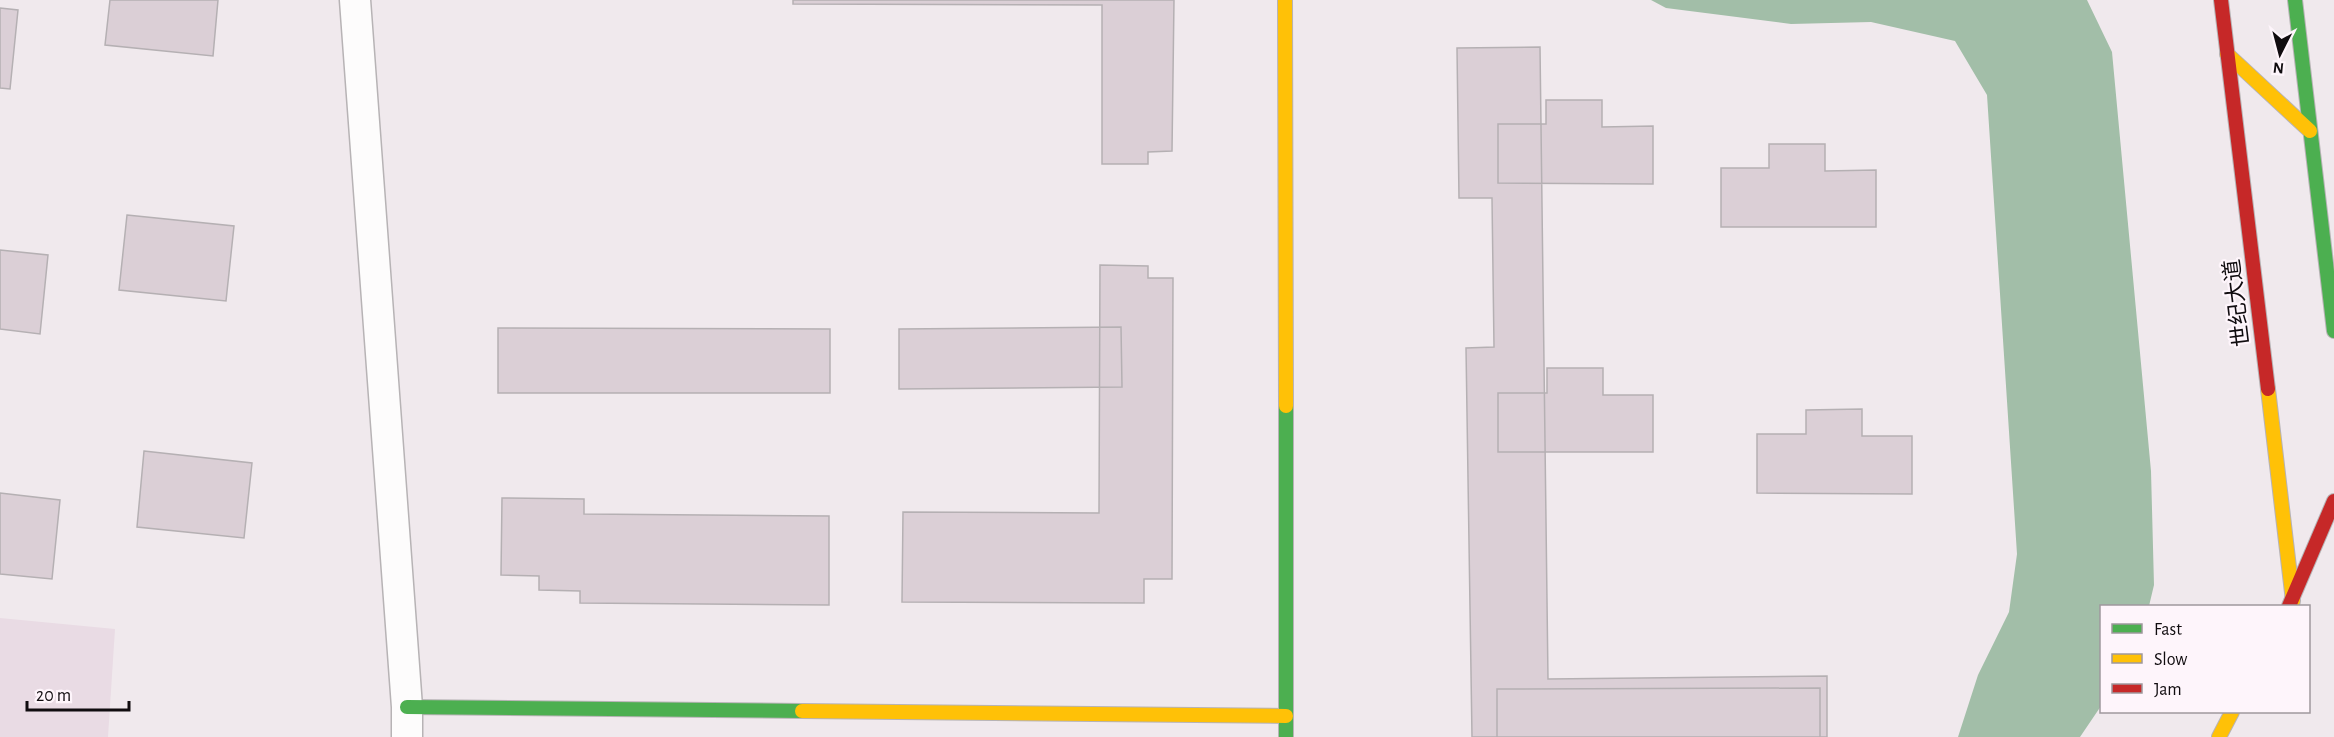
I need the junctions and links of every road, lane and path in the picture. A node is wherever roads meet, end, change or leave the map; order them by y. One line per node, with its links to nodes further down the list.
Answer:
1 (355, 0): 10 (street)
2 (1285, 0): 12 (main road)
3 (2221, 0): 5 (main road, 世纪大道)
4 (2295, 0): 6 (main road)
5 (2227, 54): 6 (main road); 9 (main road, 世纪大道)
6 (2310, 131): 7 (main road)
7 (2334, 332)
8 (2334, 501): 9 (main road)
9 (2291, 603)
10 (407, 707): 12 (main road); 13 (street)
11 (2231, 713): 15 (main road)
12 (1286, 716): 14 (main road)
13 (407, 737)
14 (1286, 737)
15 (2218, 737)

